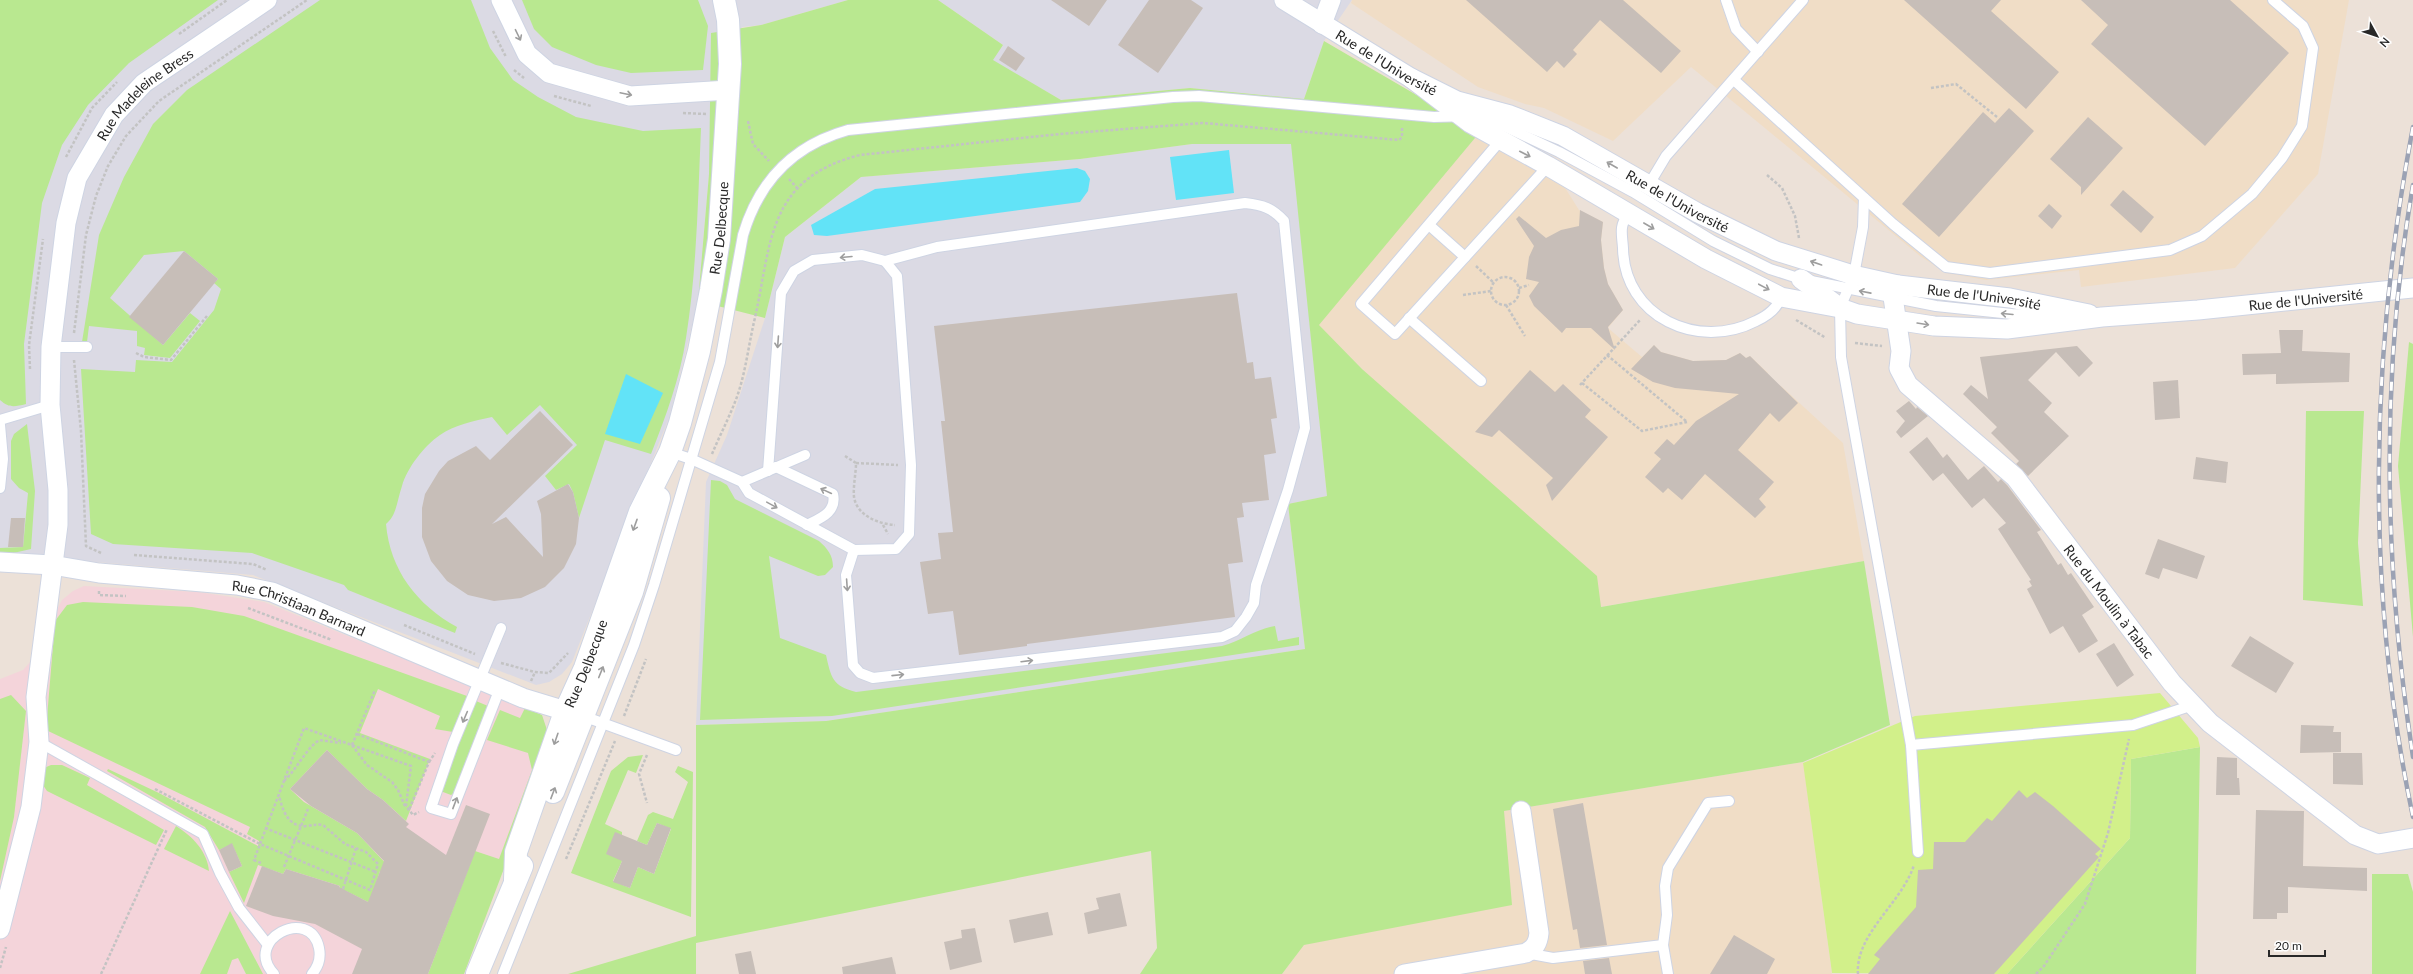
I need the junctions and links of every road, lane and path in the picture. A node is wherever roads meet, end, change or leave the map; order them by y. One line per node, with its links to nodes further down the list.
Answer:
1 (267, 0): 54 (street, Rue Madeleine Bress)
2 (307, 0): 55 (path)
3 (501, 0): 16 (street, one-way to 16)
4 (724, 0): 15 (street, Rue Delbecque)
5 (1284, 0): 10 (street, Rue de l'Université)
6 (1331, 0): 10 (street)
7 (1726, 0): 11 (lane)
8 (1803, 0): 11 (lane)
9 (2273, 0): 28 (lane)
10 (1322, 24): 12 (street, Rue de l'Université)
11 (1758, 52): 13 (lane)
12 (1411, 78): 18 (street); 26 (street, Rue de l'Université, one-way to 12)
13 (1734, 80): 26 (lane); 28 (lane)
14 (1931, 88): 20 (path)
15 (729, 90): 16 (street); 63 (street, Rue Delbecque)
16 (692, 92): 17 (path)
17 (695, 114)
18 (1458, 115): 22 (street); 24 (lane); 34 (lane)
19 (747, 117): 24 (path)
20 (1996, 117)
21 (1402, 128): 27 (path)
22 (1500, 141): 23 (street, one-way to 23); 30 (lane)
23 (1548, 166): 29 (street); 31 (lane)
24 (779, 170): 27 (path); 66 (lane)
25 (1767, 175): 32 (path)
26 (1648, 186): 32 (street, Rue de l'Université)
27 (798, 189): 68 (path)
28 (1864, 198): 35 (lane)
29 (1628, 214): 43 (street, one-way to 43); 46 (lane)
30 (1429, 225): 31 (lane); 49 (lane)
31 (1465, 257): 36 (path); 49 (lane)
32 (1805, 259): 35 (street, Rue de l'Université, one-way to 32)
33 (885, 261): 69 (lane); 70 (lane, one-way to 70); 75 (lane, one-way to 33)
34 (1800, 280): 35 (lane); 45 (street)
35 (1851, 282): 40 (street, Rue de l'Université, one-way to 35); 45 (lane)
36 (1494, 283): 38 (path); 41 (path)
37 (1529, 286): 38 (path)
38 (1519, 288): 44 (path)
39 (2413, 288): 48 (street, Rue de l'Université)
40 (1895, 291): 48 (street, Rue de l'Université); 50 (street, Rue du Moulin à Tabac)
41 (1491, 292): 42 (path); 44 (path)
42 (1463, 295)
43 (1788, 299): 45 (street); 46 (lane); 53 (path)
44 (1506, 305): 51 (path)
45 (1840, 308): 50 (street, Rue de l'Université); 53 (lane)
46 (1649, 309): 58 (path)
47 (207, 316): 57 (path)
48 (2102, 317): 50 (street, Rue de l'Université, one-way to 48)
49 (1409, 318): 59 (lane)
50 (1898, 320): 95 (street, Rue du Moulin à Tabac)
51 (1525, 336)
52 (1859, 343): 53 (path)
53 (1840, 346): 103 (lane)
54 (51, 347): 55 (lane); 60 (street, Rue Madeleine Bress)
55 (72, 347): 56 (lane); 76 (path)
56 (87, 347)
57 (136, 353)
58 (1608, 355): 58 (path)
59 (1481, 381)
60 (50, 405): 61 (lane); 80 (street, Rue Madeleine Bress)
61 (0, 420)
62 (0, 426): 72 (lane)
63 (670, 452): 66 (lane); 96 (street, Rue Delbecque)
64 (805, 456): 70 (lane)
65 (844, 456): 67 (path)
66 (691, 459): 68 (lane); 97 (lane)
67 (856, 463): 69 (path); 74 (path)
68 (707, 465): 71 (lane)
69 (911, 465): 74 (lane)
70 (772, 469): 71 (lane); 73 (lane, one-way to 70)
71 (742, 482): 73 (lane, one-way to 73)
72 (0, 488)
73 (807, 525): 75 (lane)
74 (910, 526): 75 (lane)
75 (854, 550)
76 (100, 553): 77 (path); 82 (path)
77 (108, 553)
78 (131, 555): 81 (path)
79 (0, 562): 80 (street, Rue Christiaan Barnard)
80 (52, 565): 82 (street, Rue Christiaan Barnard); 101 (street, Rue Madeleine Bress)
81 (268, 570)
82 (100, 573): 83 (path); 91 (street, Rue Christiaan Barnard)
83 (130, 596)
84 (242, 607): 87 (path)
85 (400, 624): 89 (path)
86 (501, 628): 89 (lane)
87 (336, 641)
88 (570, 648): 90 (path)
89 (488, 659): 90 (path); 91 (lane)
90 (535, 672): 94 (path)
91 (479, 681): 92 (street, Rue Christiaan Barnard); 110 (lane, one-way to 110)
92 (500, 688): 94 (street, Rue Christiaan Barnard); 110 (lane, one-way to 92)
93 (375, 690): 99 (path)
94 (523, 698): 96 (street, Rue Christiaan Barnard)
95 (2193, 705): 98 (lane); 116 (street, Rue du Moulin à Tabac)
96 (574, 714): 97 (lane); 132 (street, Rue Delbecque)
97 (604, 724): 100 (lane); 133 (lane)
98 (2132, 724): 103 (lane); 137 (path)
99 (357, 734): 102 (path); 112 (path)
100 (652, 741): 104 (lane); 108 (path)
101 (39, 742): 126 (street, Rue Madeleine Bress); 127 (lane)
102 (352, 745): 105 (path); 105 (path); 109 (path); 109 (path)
103 (1910, 745): 119 (lane)
104 (676, 750)
105 (283, 783): 106 (path)
106 (279, 795): 114 (path); 115 (path)
107 (1729, 801): 128 (lane)
108 (647, 803)
109 (406, 806): 112 (path)
110 (431, 808): 112 (path)
111 (308, 809): 114 (path)
112 (409, 810)
113 (1521, 811): 129 (street)
114 (301, 825): 117 (path); 118 (path)
115 (265, 828): 117 (path); 121 (path)
116 (2413, 838)
117 (295, 840): 120 (path); 123 (path)
118 (356, 848): 120 (path); 122 (path)
119 (1918, 852): 136 (path)
120 (352, 862): 124 (path); 125 (path)
121 (262, 863)
122 (378, 864)
123 (284, 867)
124 (376, 872)
125 (343, 889)
126 (0, 929)
127 (268, 945): 130 (lane); 131 (lane)
128 (1663, 945): 129 (lane); 135 (lane)
129 (1526, 953): 134 (street)
130 (274, 974)
131 (312, 974)
132 (477, 974)
133 (503, 974)
134 (1404, 974)
135 (1668, 974)
136 (1858, 974)
137 (2036, 974)

